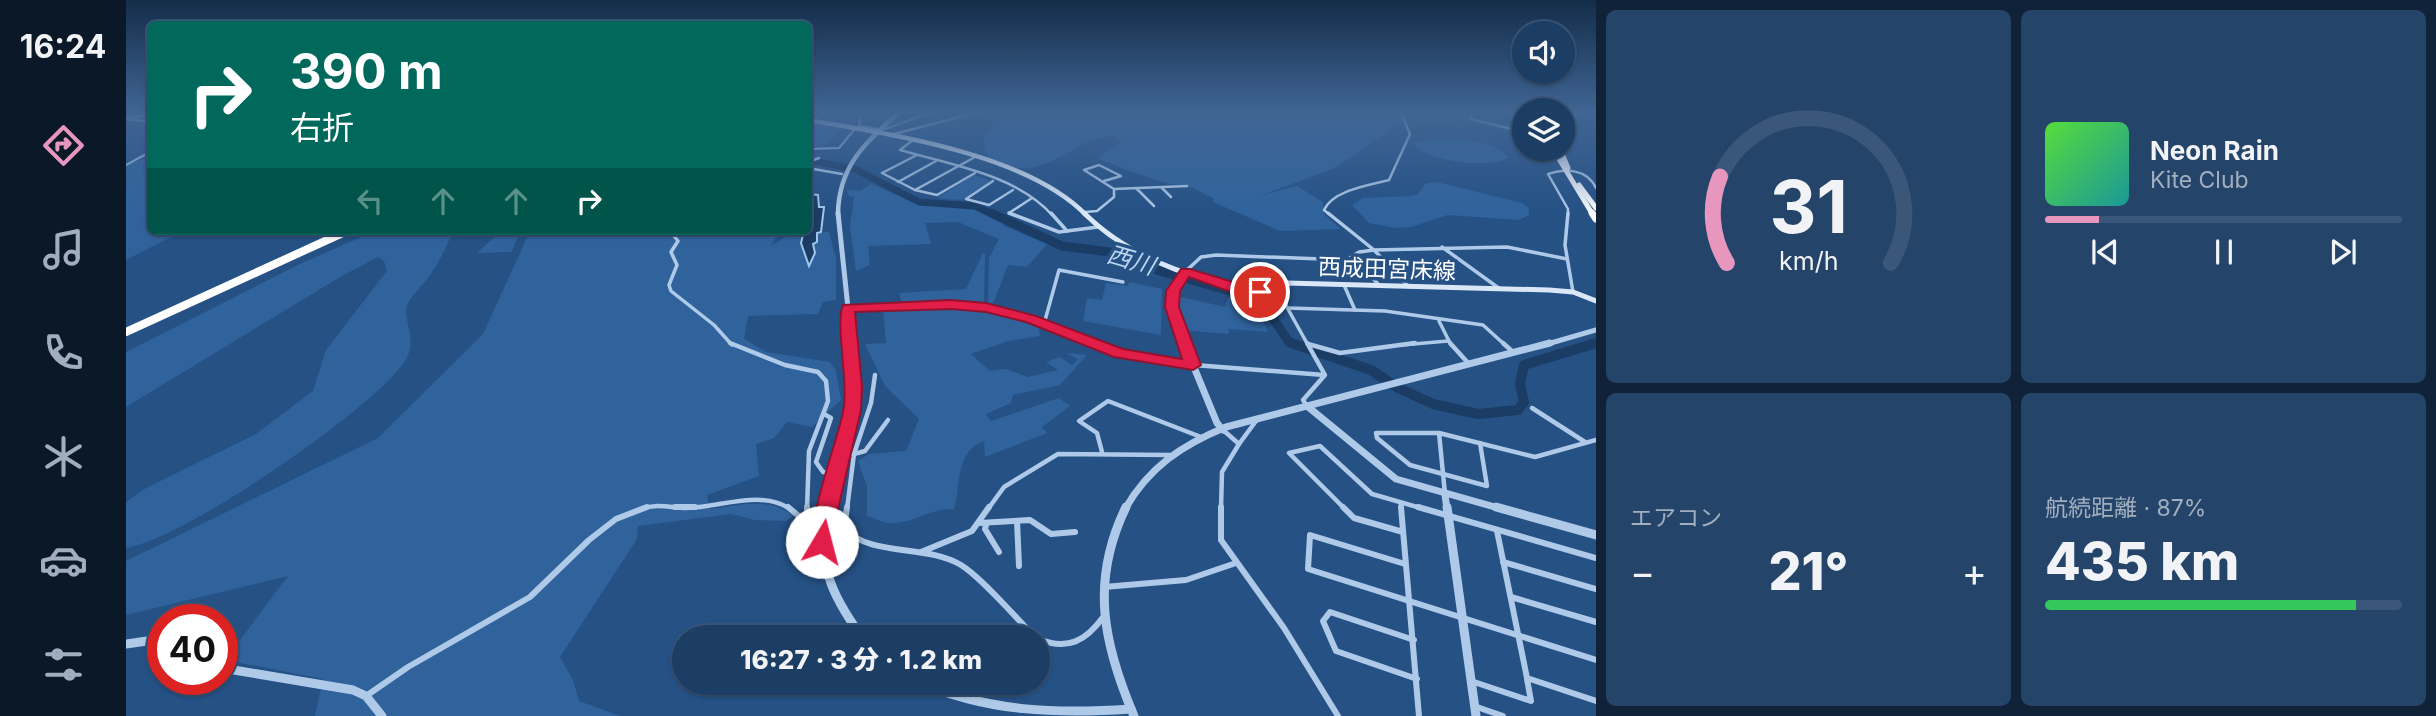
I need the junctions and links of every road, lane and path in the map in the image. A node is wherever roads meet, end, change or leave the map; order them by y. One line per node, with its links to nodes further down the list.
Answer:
1 (864, 145): 14 (street)
2 (906, 145): 5 (street)
3 (933, 145): 6 (main road, 西成田宮床線)
4 (1405, 145): 39 (street)
5 (917, 155): 8 (street); 19 (street)
6 (975, 157): 12 (street); 31 (main road, 西成田宮床線)
7 (819, 158): 9 (street)
8 (937, 160): 12 (street); 19 (street)
9 (812, 161)
10 (1560, 161): 16 (highway)
11 (1564, 161): 16 (highway)
12 (957, 167): 15 (street); 26 (street)
13 (812, 169): 14 (street)
14 (843, 173): 51 (street)
15 (975, 173): 17 (street); 26 (street)
16 (1568, 173): 23 (street); 30 (highway); 32 (highway); 41 (street)
17 (993, 181): 24 (street); 24 (street)
18 (1104, 181): 18 (street); 25 (street)
19 (897, 182): 26 (street)
20 (1187, 186): 21 (street)
21 (1161, 187): 22 (street); 27 (street)
22 (1136, 188): 25 (street); 29 (street)
23 (1596, 188)
24 (1013, 189): 28 (street)
25 (1114, 189): 31 (street)
26 (915, 190)
27 (1171, 197)
28 (1032, 198): 34 (street); 34 (street)
29 (1154, 206)
30 (1596, 208)
31 (1085, 212): 33 (main road, 西成田宮床線)
32 (1596, 219)
33 (1098, 227): 34 (street); 42 (main road, 西成田宮床線)
34 (1067, 231)
35 (329, 235): 56 (highway)
36 (338, 235): 56 (highway)
37 (673, 235): 67 (street)
38 (1441, 246): 39 (street); 41 (street); 47 (street)
39 (1374, 250): 40 (street); 46 (street)
40 (1354, 258): 42 (street); 45 (street)
41 (1567, 259): 48 (street)
42 (1183, 275): 49 (main road, 西成田宮床線); 62 (street)
43 (1123, 282): 55 (street)
44 (1344, 285): 45 (main road, 西成田宮床線); 49 (main road, 西成田宮床線); 53 (street)
45 (1380, 286): 46 (main road, 西成田宮床線)
46 (1409, 286): 47 (main road, 西成田宮床線)
47 (1500, 289): 48 (main road, 西成田宮床線)
48 (1573, 292): 50 (main road, 西成田宮床線)
49 (1279, 293): 52 (street)
50 (1596, 301)
51 (848, 308): 55 (street); 77 (street)
52 (1288, 308): 53 (street); 59 (street)
53 (1354, 310): 54 (street)
54 (1438, 320): 58 (street); 60 (street)
55 (1044, 324): 62 (street)
56 (126, 329)
57 (1596, 330): 60 (street)
58 (1448, 341): 59 (street); 61 (street)
59 (1309, 346): 64 (street)
60 (1514, 352): 61 (street)
61 (1469, 364): 65 (street)
62 (1193, 365): 64 (street); 70 (street)
63 (875, 374): 79 (street)
64 (1325, 375): 65 (street)
65 (1307, 406): 68 (street); 83 (street)
66 (1532, 408): 75 (street)
67 (824, 414): 81 (street); 120 (street)
68 (1259, 418): 70 (street); 76 (street)
69 (888, 420): 79 (street)
70 (1223, 430): 72 (street); 76 (street)
71 (1439, 433): 74 (street); 82 (street); 82 (street)
72 (1202, 438): 78 (street); 80 (street)
73 (1596, 440): 75 (street)
74 (1480, 443): 75 (street); 82 (street)
75 (1585, 443)
76 (1238, 444): 96 (street)
77 (842, 452): 79 (street); 81 (street)
78 (1102, 452): 80 (street); 87 (street)
79 (854, 454): 93 (street)
80 (1171, 455): 100 (street)
81 (835, 474): 107 (street)
82 (1443, 474): 83 (street)
83 (1445, 495): 85 (street); 92 (street)
84 (1401, 504): 85 (street); 91 (street); 91 (street)
85 (1447, 517): 89 (street); 105 (street)
86 (1017, 520): 88 (street); 90 (street); 99 (street)
87 (979, 523): 88 (street); 93 (street)
88 (986, 525): 94 (street)
89 (1497, 531): 95 (street); 97 (street)
90 (1075, 532)
91 (1403, 532): 98 (street)
92 (1596, 536)
93 (921, 552): 108 (street)
94 (999, 552)
95 (1596, 558)
96 (1236, 562): 100 (street); 125 (street)
97 (1502, 562): 101 (street); 102 (street)
98 (1405, 564): 103 (street); 103 (street)
99 (1019, 566)
100 (1103, 588): 104 (street)
101 (1596, 589)
102 (1511, 597): 106 (street); 109 (street)
103 (1409, 601): 105 (street); 110 (street)
104 (1105, 616): 112 (street); 123 (street)
105 (1462, 619): 109 (street); 118 (street)
106 (1596, 622)
107 (854, 625)
108 (1022, 625)
109 (1518, 636): 114 (street); 116 (street)
110 (1414, 640): 117 (street); 117 (street)
111 (147, 641): 113 (street)
112 (1050, 642)
113 (126, 644)
114 (1596, 660)
115 (238, 670): 120 (street)
116 (1527, 678): 118 (street); 121 (street)
117 (1417, 679): 126 (street)
118 (1471, 680): 122 (street)
119 (947, 695): 123 (street)
120 (366, 696): 124 (street)
121 (1596, 701)
122 (1475, 711): 127 (street)
123 (1133, 713)
124 (382, 716)
125 (1338, 716)
126 (1419, 716)
127 (1503, 716)

